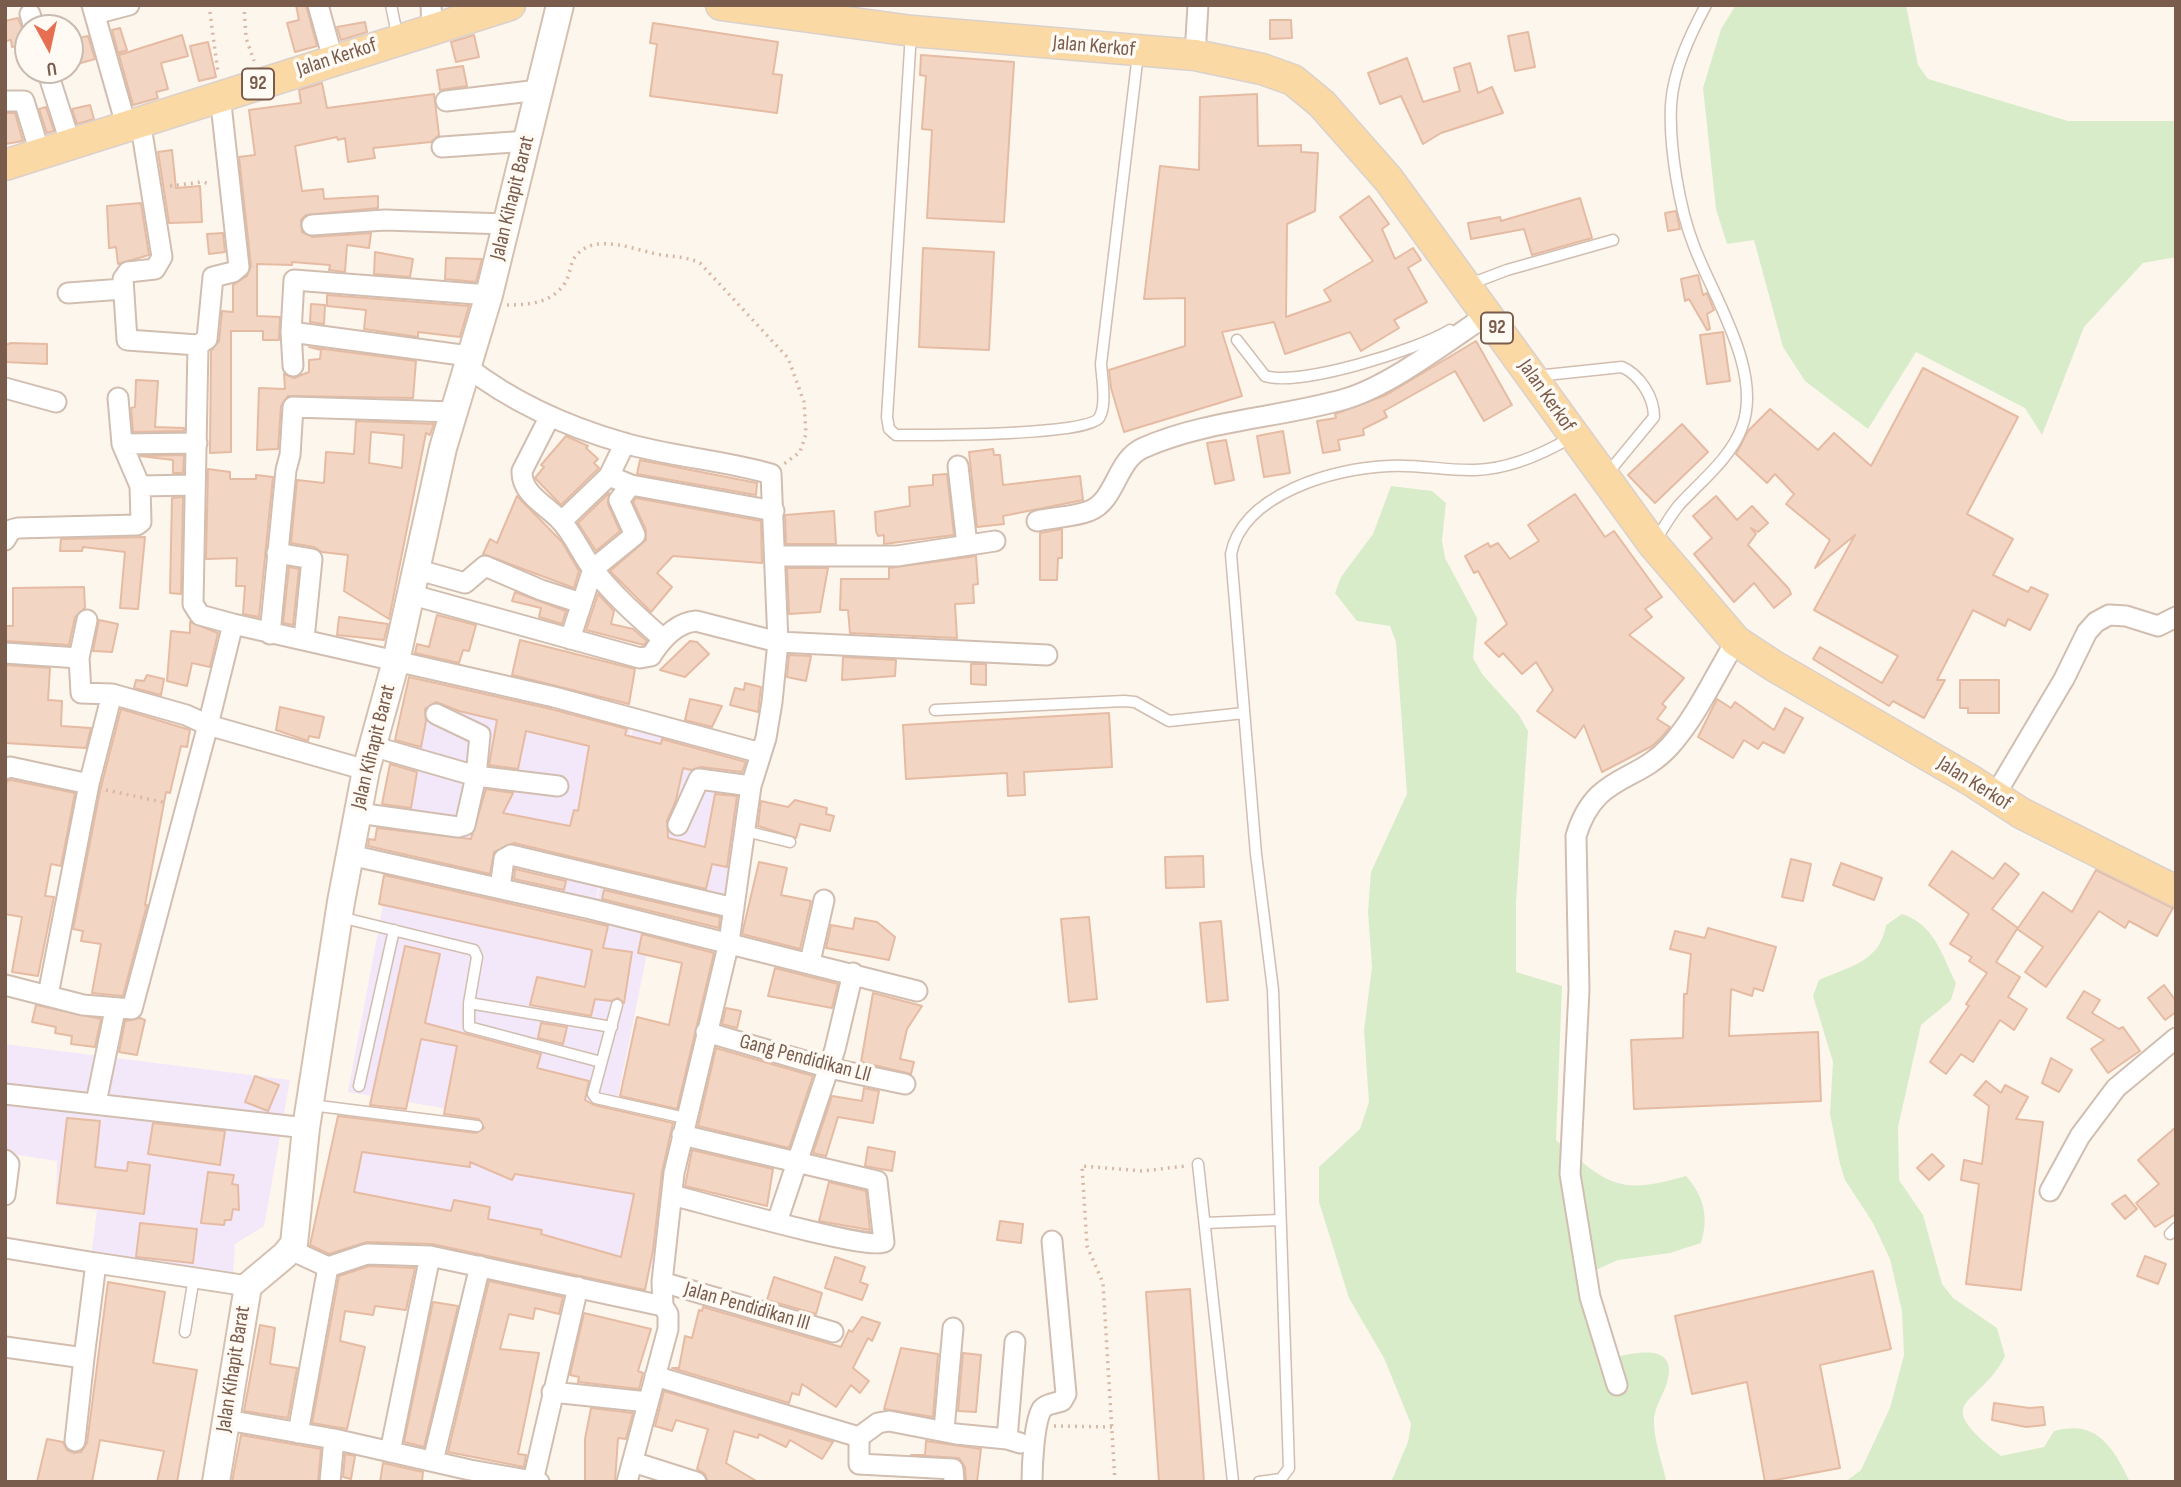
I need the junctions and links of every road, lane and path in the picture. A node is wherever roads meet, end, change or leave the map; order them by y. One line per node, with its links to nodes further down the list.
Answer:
1 (129, 5): 11 (street)
2 (209, 5): 21 (path)
3 (244, 5): 18 (path)
4 (318, 5): 17 (street)
5 (391, 5): 14 (lane)
6 (510, 5): 12 (main road, Jalan Kerkof / 92)
7 (560, 5): 20 (street, Jalan Kihapit Barat)
8 (721, 5): 13 (main road, Jalan Kerkof / 92)
9 (1198, 5): 16 (street)
10 (1706, 5): 66 (lane)
11 (94, 9): 24 (street)
12 (431, 17): 14 (main road, Jalan Kerkof / 92)
13 (912, 31): 15 (main road, Jalan Kerkof / 92); 15 (lane)
14 (398, 39): 17 (main road, Jalan Kerkof / 92)
15 (1139, 50): 16 (main road, Jalan Kerkof / 92)
16 (1195, 55): 38 (main road, Jalan Kerkof / 92)
17 (333, 59): 18 (main road, Jalan Kerkof / 92)
18 (262, 83): 21 (main road, Jalan Kerkof / 92)
19 (51, 84): 26 (street)
20 (539, 90): 23 (street); 25 (street, Jalan Kihapit Barat)
21 (220, 95): 24 (main road, Jalan Kerkof / 92); 31 (street)
22 (5, 101): 28 (street)
23 (446, 101)
24 (133, 123): 26 (main road, Jalan Kerkof / 92); 30 (street)
25 (528, 141): 27 (street); 32 (street, Jalan Kihapit Barat)
26 (70, 142): 28 (main road, Jalan Kerkof / 92)
27 (442, 148)
28 (40, 153): 29 (main road, Jalan Kerkof / 92)
29 (5, 165)
30 (151, 188): 31 (path); 35 (street)
31 (228, 188): 41 (street)
32 (506, 223): 33 (street); 37 (street, Jalan Kihapit Barat)
33 (312, 225)
34 (1613, 240): 38 (lane)
35 (123, 289): 36 (street); 41 (street)
36 (68, 293)
37 (489, 295): 39 (street); 42 (street, Jalan Kihapit Barat); 55 (path)
38 (1479, 303): 40 (lane); 44 (main road, Jalan Kerkof / 92); 63 (street)
39 (291, 332): 42 (street); 43 (street)
40 (1237, 340)
41 (198, 345): 51 (street)
42 (468, 361): 48 (street, Jalan Kihapit Barat); 49 (street)
43 (293, 366)
44 (1532, 376): 50 (main road, Jalan Kerkof / 92); 57 (lane)
45 (5, 388): 47 (street)
46 (118, 398): 53 (street)
47 (56, 401)
48 (453, 412): 68 (street); 71 (street, Jalan Kihapit Barat)
49 (550, 416): 52 (street); 62 (street)
50 (1574, 436): 57 (main road, Jalan Kerkof / 92); 88 (lane)
51 (197, 443): 53 (street); 58 (street)
52 (625, 443): 55 (street); 56 (street)
53 (122, 444): 60 (street)
54 (958, 466): 67 (street)
55 (771, 474): 61 (street)
56 (609, 476): 59 (street); 62 (street)
57 (1604, 479): 66 (main road, Jalan Kerkof / 92)
58 (194, 485): 60 (street); 75 (street)
59 (631, 485): 61 (street); 70 (street)
60 (140, 486): 64 (street)
61 (774, 511): 69 (street)
62 (562, 521): 70 (street)
63 (1037, 521)
64 (5, 540)
65 (995, 541): 67 (street)
66 (1653, 544): 80 (main road, Jalan Kerkof / 92)
67 (967, 545): 69 (street)
68 (277, 553): 76 (street); 78 (street)
69 (775, 556): 81 (street)
70 (593, 569): 72 (street); 77 (street)
71 (412, 582): 72 (street); 79 (street); 85 (street, Jalan Kihapit Barat)
72 (581, 603): 79 (street)
73 (2176, 617): 98 (street)
74 (87, 620): 84 (street)
75 (233, 624): 76 (street); 90 (street)
76 (270, 634): 78 (street)
77 (662, 638): 79 (street); 81 (street)
78 (304, 639): 85 (street)
79 (570, 639)
80 (1736, 641): 98 (main road, Jalan Kerkof / 92); 162 (street)
81 (778, 642): 83 (street); 91 (street)
82 (5, 653): 84 (street)
83 (1047, 655)
84 (79, 658): 86 (street)
85 (396, 661): 91 (street); 92 (street, Jalan Kihapit Barat)
86 (112, 694): 90 (street); 95 (street)
87 (935, 710): 88 (lane)
88 (1244, 713): 140 (lane)
89 (436, 714): 94 (street)
90 (208, 724): 92 (street); 99 (street)
91 (761, 753): 97 (street)
92 (369, 758): 94 (street); 100 (street, Jalan Kihapit Barat)
93 (5, 769): 95 (street)
94 (476, 776): 96 (street); 100 (street)
95 (89, 784): 99 (path); 118 (street)
96 (558, 786)
97 (751, 786): 101 (street); 102 (street)
98 (1994, 797): 107 (main road, Jalan Kerkof / 92)
99 (186, 808): 121 (street)
100 (358, 813): 104 (street, Jalan Kihapit Barat)
101 (678, 825)
102 (745, 831): 103 (lane); 109 (street)
103 (790, 842)
104 (350, 855): 106 (street); 111 (street, Jalan Kihapit Barat)
105 (598, 876): 106 (street); 109 (street); 110 (street)
106 (500, 888): 110 (street)
107 (2176, 891)
108 (824, 900): 114 (street)
109 (734, 908): 113 (street)
110 (591, 909): 113 (street)
111 (339, 916): 112 (lane); 131 (street, Jalan Kihapit Barat)
112 (394, 930): 119 (lane); 128 (lane)
113 (729, 942): 114 (street); 123 (street)
114 (810, 962): 115 (street)
115 (853, 973): 117 (street); 126 (street)
116 (5, 985): 118 (street)
117 (917, 991)
118 (48, 995): 121 (street)
119 (469, 1003): 122 (lane); 125 (lane)
120 (617, 1005): 122 (lane)
121 (115, 1010): 130 (street)
122 (612, 1027): 125 (lane)
123 (706, 1032): 126 (street, Gang Pendidikan Lll); 133 (street)
124 (2176, 1038): 137 (street)
125 (601, 1062): 133 (lane)
126 (829, 1068): 127 (street, Gang Pendidikan Lll); 135 (street)
127 (905, 1084)
128 (359, 1086)
129 (5, 1094): 130 (street)
130 (96, 1103): 131 (street)
131 (308, 1117): 132 (lane); 145 (street, Jalan Kihapit Barat)
132 (477, 1126)
133 (683, 1127): 135 (street); 139 (street)
134 (5, 1160): 138 (street)
135 (796, 1162): 141 (street); 141 (street)
136 (1198, 1164): 142 (lane); 167 (path)
137 (2050, 1191)
138 (5, 1195)
139 (672, 1195): 141 (street); 151 (street)
140 (1280, 1220): 142 (lane); 187 (lane)
141 (777, 1222)
142 (1205, 1223): 186 (lane)
143 (1052, 1241): 166 (street)
144 (5, 1248): 147 (street)
145 (291, 1250): 149 (street); 152 (street, Jalan Kihapit Barat)
146 (429, 1256): 148 (street); 149 (street); 175 (street)
147 (96, 1263): 150 (street); 160 (street)
148 (480, 1266): 153 (street); 176 (street)
149 (328, 1267): 169 (street)
150 (194, 1276): 152 (street); 156 (lane)
151 (662, 1282): 154 (street); 157 (street, Jalan Pendidikan III)
152 (248, 1286): 165 (street, Jalan Kihapit Barat)
153 (578, 1287): 154 (street); 163 (street)
154 (663, 1306): 161 (street)
155 (953, 1328): 168 (street)
156 (184, 1332)
157 (833, 1332)
158 (1014, 1342): 172 (street)
159 (5, 1347): 160 (street)
160 (84, 1358): 173 (street)
161 (655, 1376): 164 (street); 170 (street)
162 (1617, 1385)
163 (552, 1392): 164 (street); 178 (street)
164 (648, 1402): 177 (street)
165 (227, 1420): 169 (street); 179 (street, Jalan Kihapit Barat)
166 (1039, 1426): 167 (path); 174 (street)
167 (1112, 1427): 185 (path)
168 (944, 1430): 170 (street); 172 (street)
169 (298, 1433): 171 (street)
170 (859, 1437): 183 (street)
171 (334, 1439): 175 (street); 180 (street)
172 (1007, 1439): 174 (street)
173 (75, 1441)
174 (1033, 1448): 184 (street)
175 (390, 1452): 176 (street)
176 (433, 1461): 178 (street)
177 (633, 1462): 181 (street); 182 (street)
178 (536, 1481)
179 (216, 1482)
180 (330, 1482)
181 (628, 1482)
182 (696, 1482)
183 (954, 1482)
184 (1032, 1482)
185 (1115, 1482)
186 (1233, 1482)
187 (1259, 1482)

